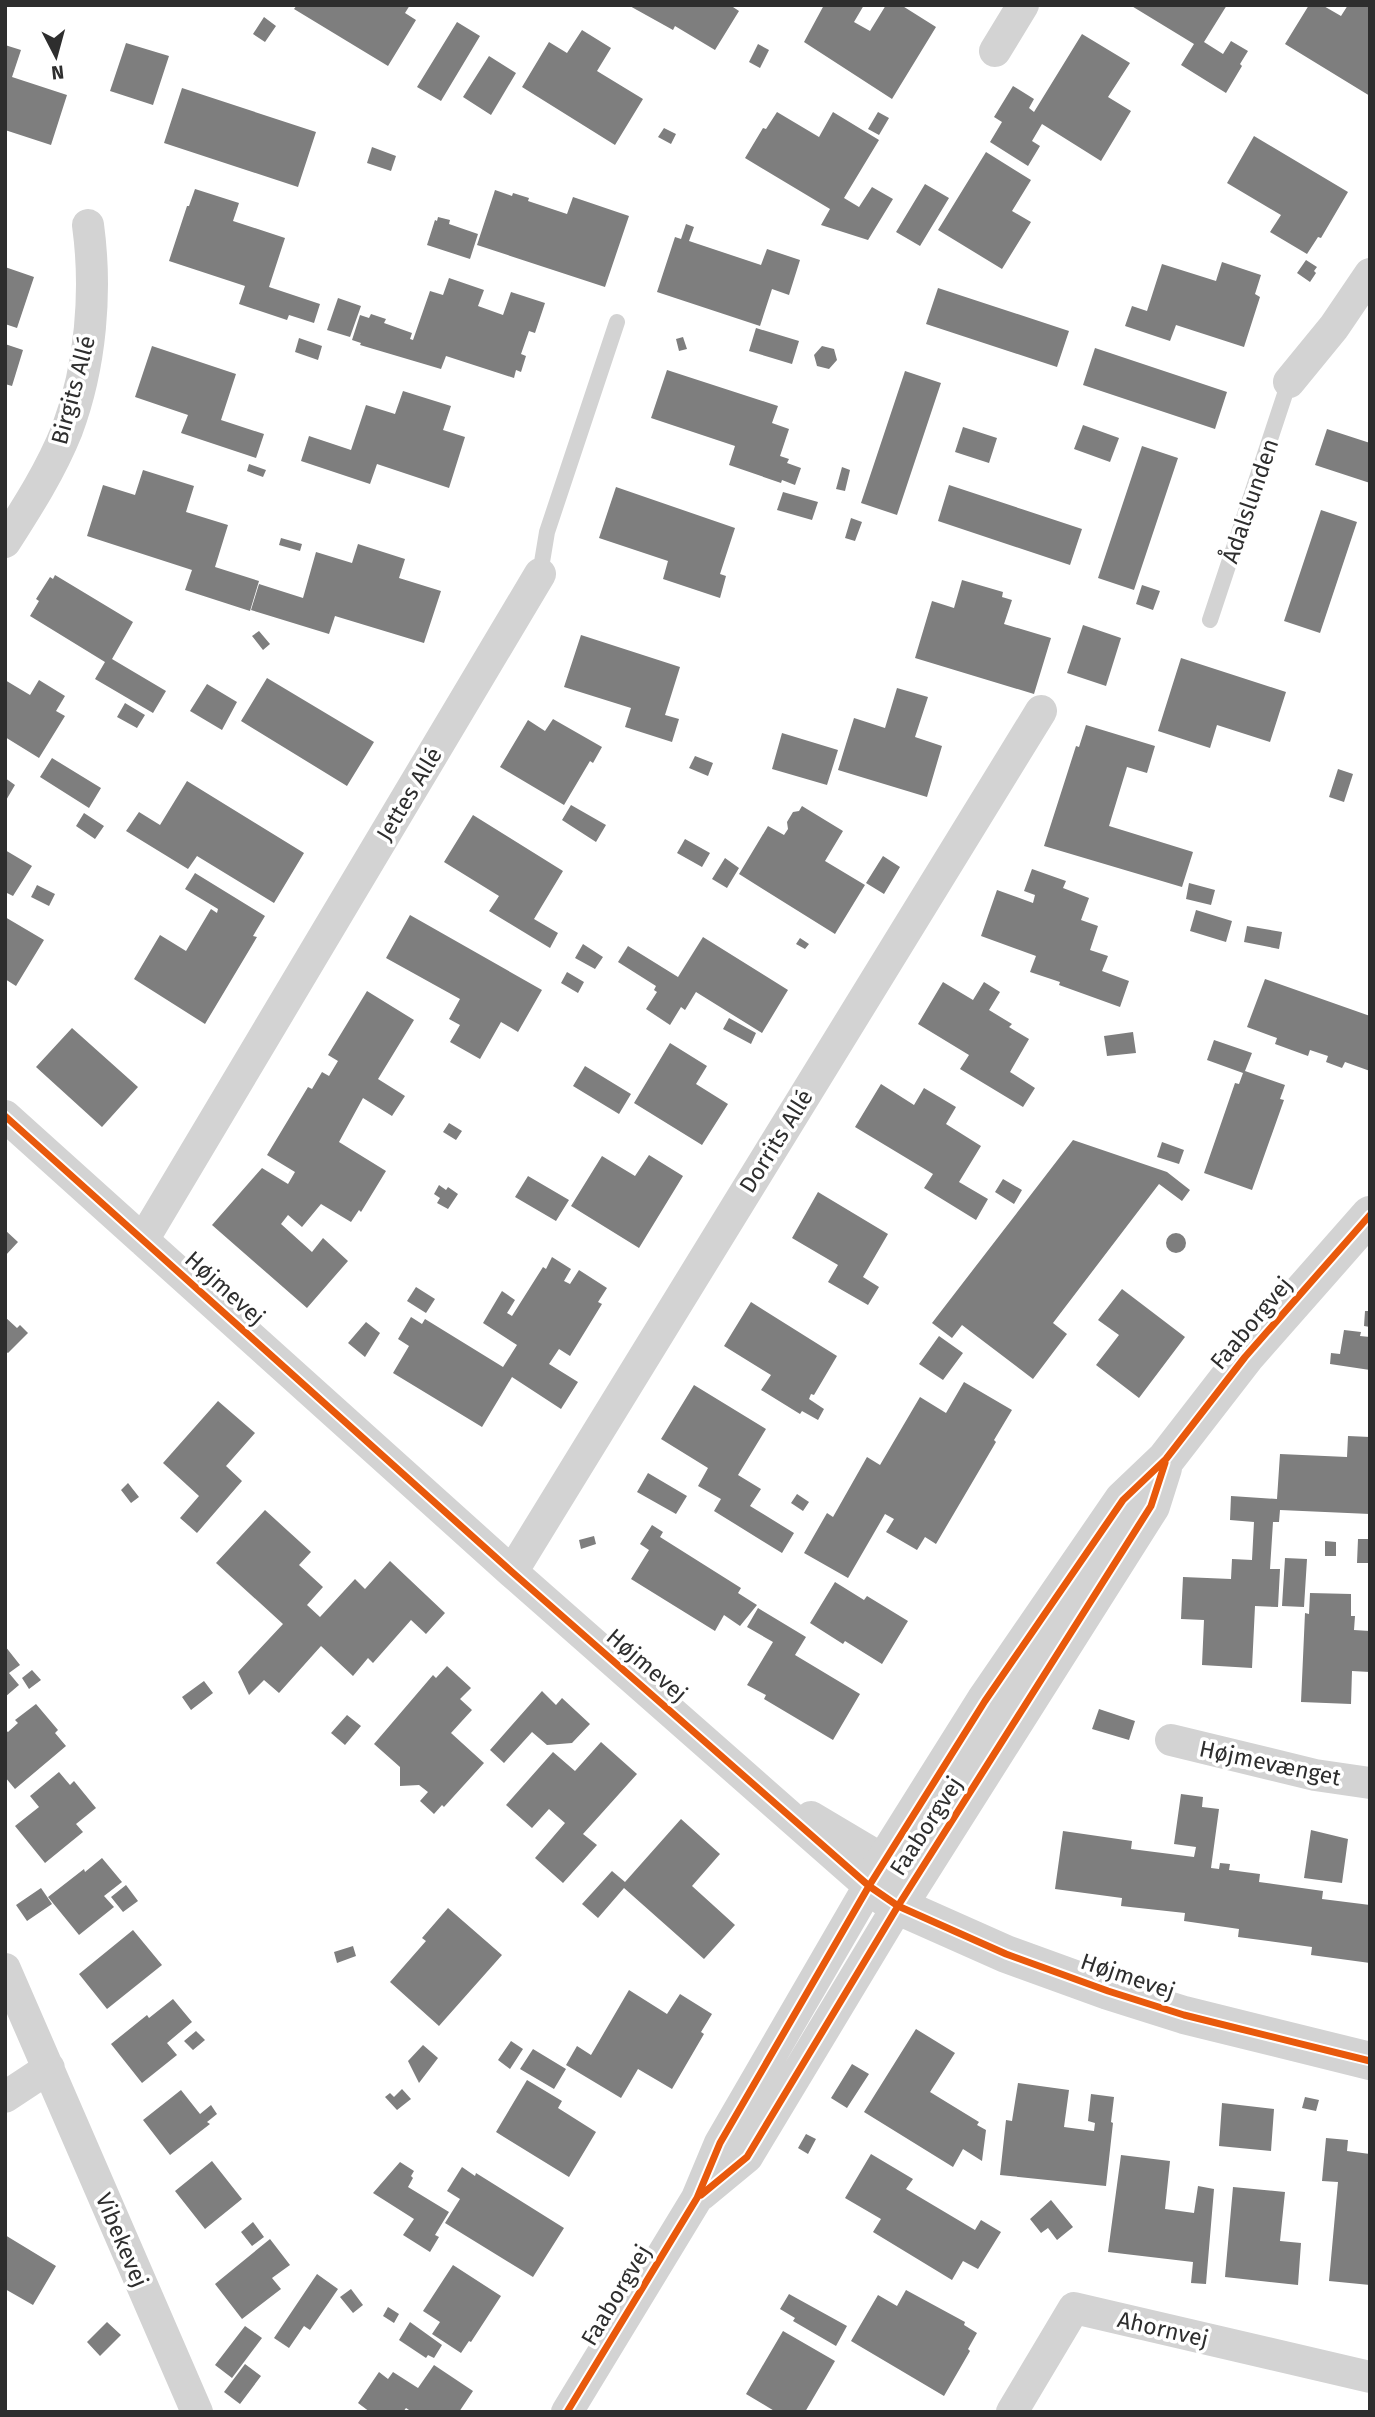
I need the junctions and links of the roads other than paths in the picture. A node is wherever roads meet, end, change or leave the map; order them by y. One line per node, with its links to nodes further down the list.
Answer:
1 (1024, 5): 2 (street)
2 (995, 51)
3 (88, 225): 7 (street, Birgits Allé)
4 (1370, 274): 6 (street)
5 (617, 322): 8 (lane, Jettes Allé)
6 (1289, 383): 9 (lane, Ådalslunden)
7 (5, 542)
8 (540, 574): 13 (street, Jettes Allé)
9 (1210, 620)
10 (1041, 711): 14 (street, Dorrits Allé)
11 (5, 1116): 13 (street, Højmevej)
12 (1370, 1215): 17 (street, Faaborgvej)
13 (143, 1240): 14 (street, Højmevej)
14 (512, 1572): 17 (street, Højmevej)
15 (1171, 1740): 16 (street, Højmevænget)
16 (1370, 1783)
17 (892, 1883): 19 (street, Højmevej); 24 (street, Faaborgvej)
18 (5, 1969): 20 (street, Vibekevej)
19 (1370, 2061)
20 (48, 2068): 21 (street); 23 (street, Vibekevej)
21 (5, 2097)
22 (1370, 2377): 25 (street, Ahornvej)
23 (197, 2412)
24 (567, 2412)
25 (1012, 2412)

